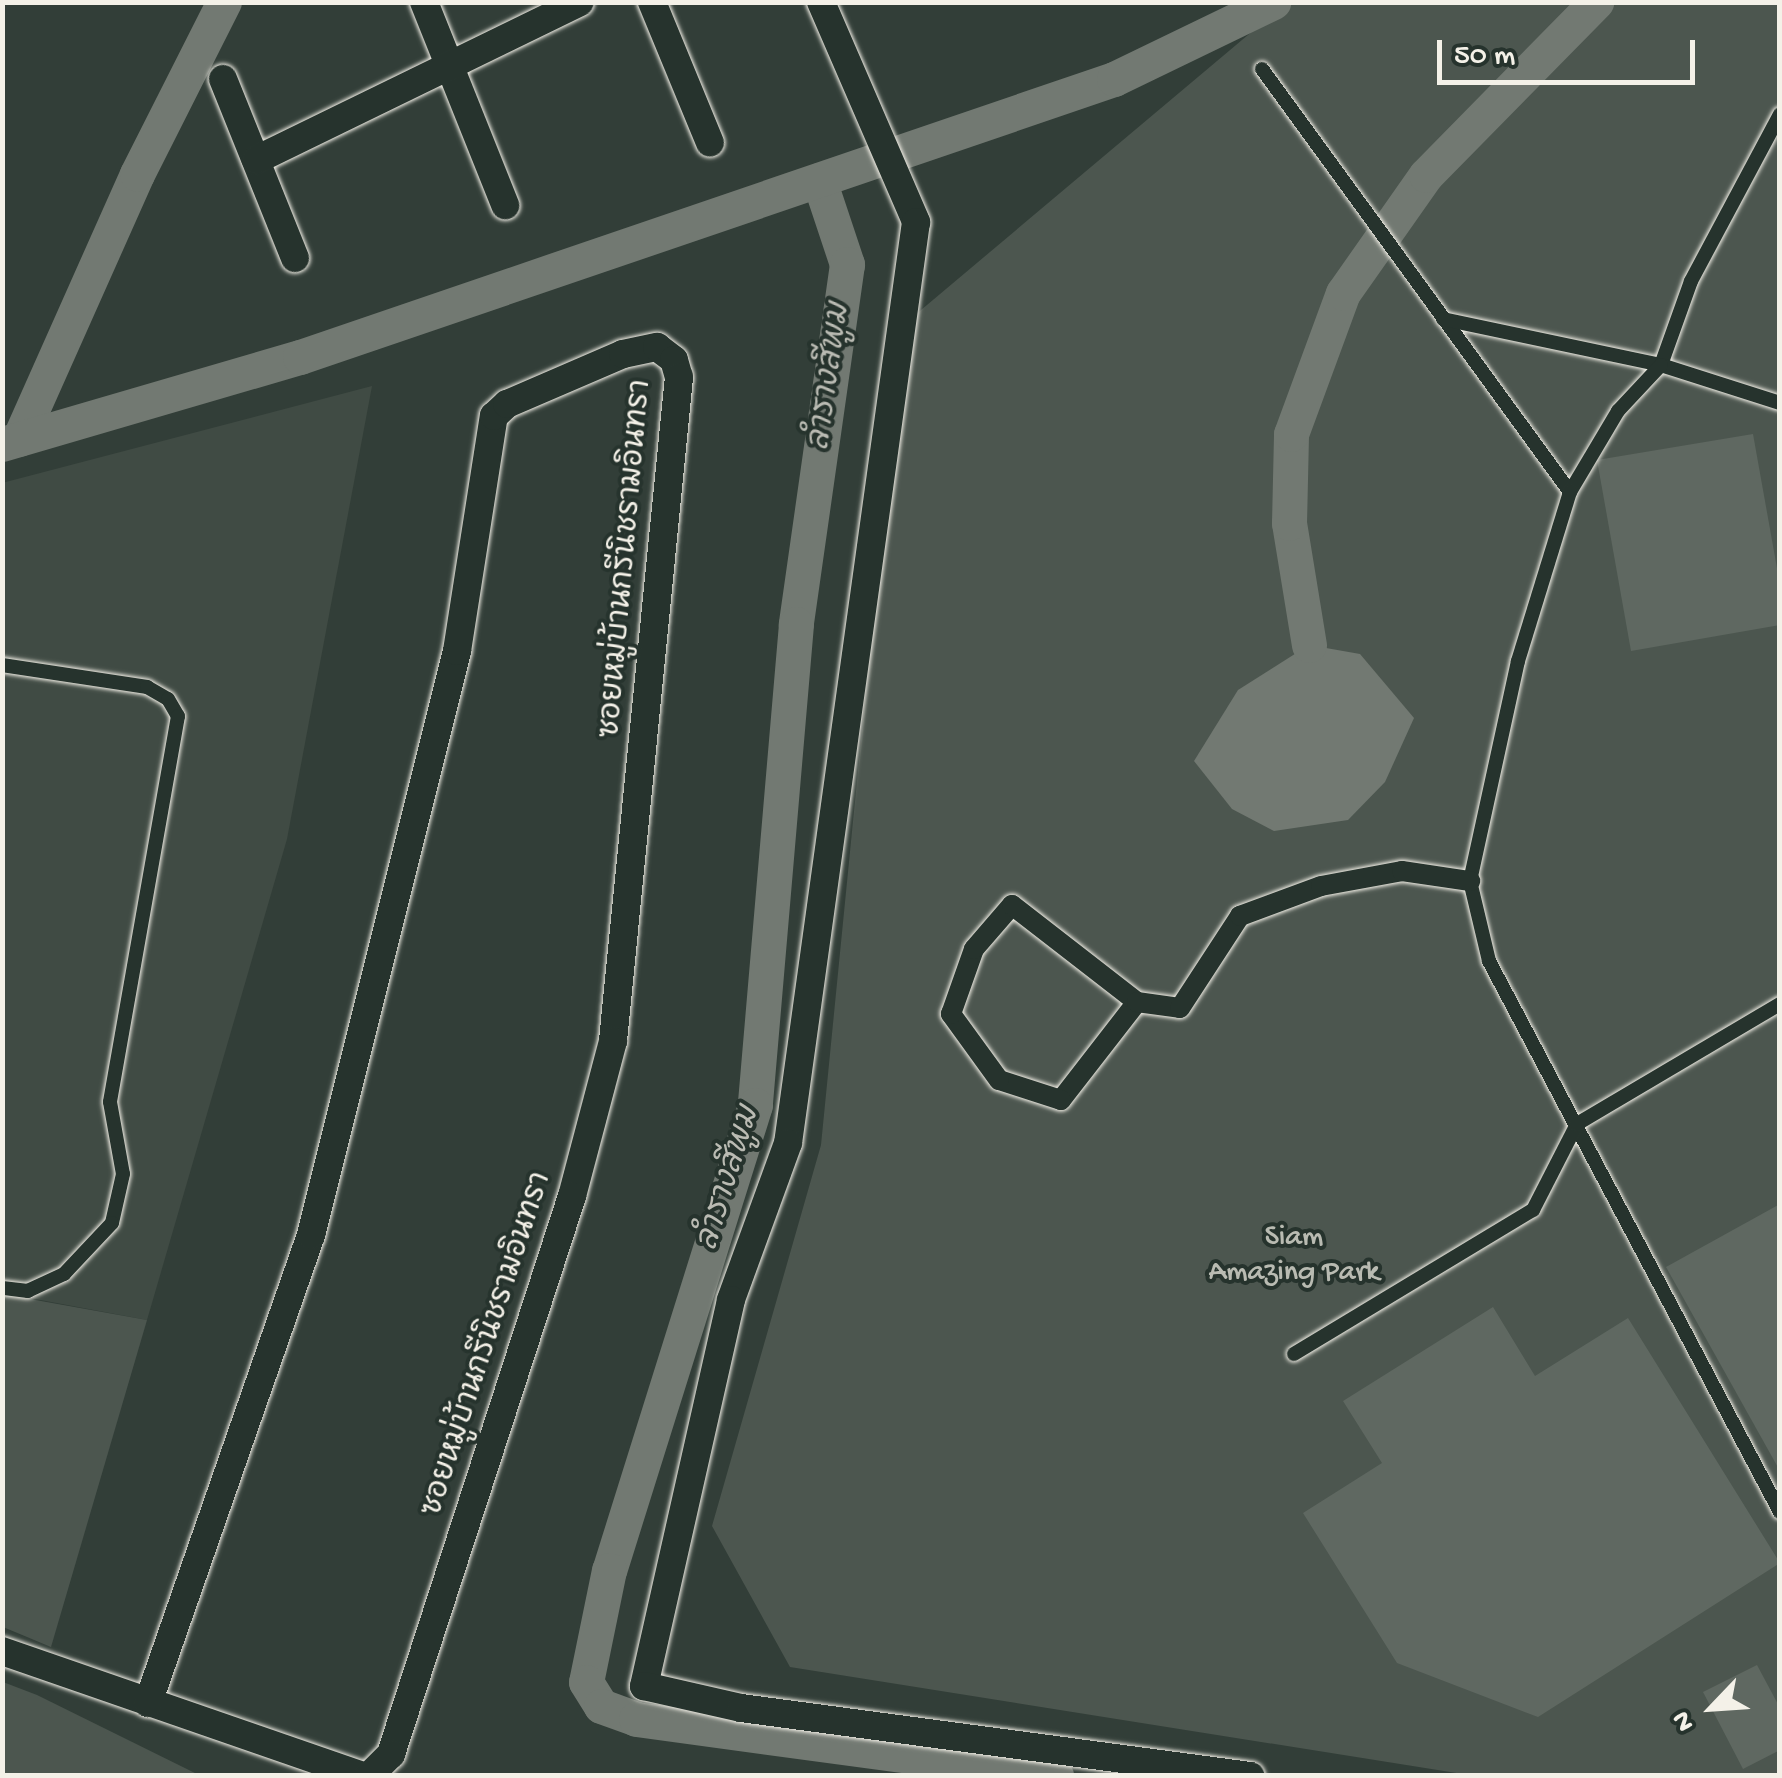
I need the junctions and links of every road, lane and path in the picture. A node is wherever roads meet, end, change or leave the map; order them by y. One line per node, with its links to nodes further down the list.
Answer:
1 (424, 2): 5 (street)
2 (580, 2): 5 (street)
3 (652, 2): 9 (street)
4 (821, 2): 28 (street)
5 (450, 68): 10 (street); 11 (street)
6 (1262, 69): 13 (lane)
7 (223, 79): 10 (street)
8 (1780, 114): 14 (lane)
9 (710, 143)
10 (256, 160): 12 (street)
11 (505, 205)
12 (295, 258)
13 (1444, 319): 14 (lane); 16 (lane)
14 (1660, 365): 15 (lane); 16 (lane)
15 (1780, 403)
16 (1570, 492): 18 (lane)
17 (2, 665): 22 (lane)
18 (1470, 881): 19 (street); 21 (lane)
19 (1137, 1002): 19 (street)
20 (1780, 1004): 21 (lane)
21 (1576, 1124): 23 (lane); 24 (lane)
22 (2, 1288)
23 (1294, 1354)
24 (1780, 1512)
25 (2, 1651): 26 (street, ซอยหมู่บ้านกรีนิชรามอินทรา)
26 (148, 1703): 27 (street, ซอยหมู่บ้านกรีนิชรามอินทรา); 27 (street, ซอยหมู่บ้านกรีนิชรามอินทรา)
27 (366, 1776)
28 (1250, 1776)

